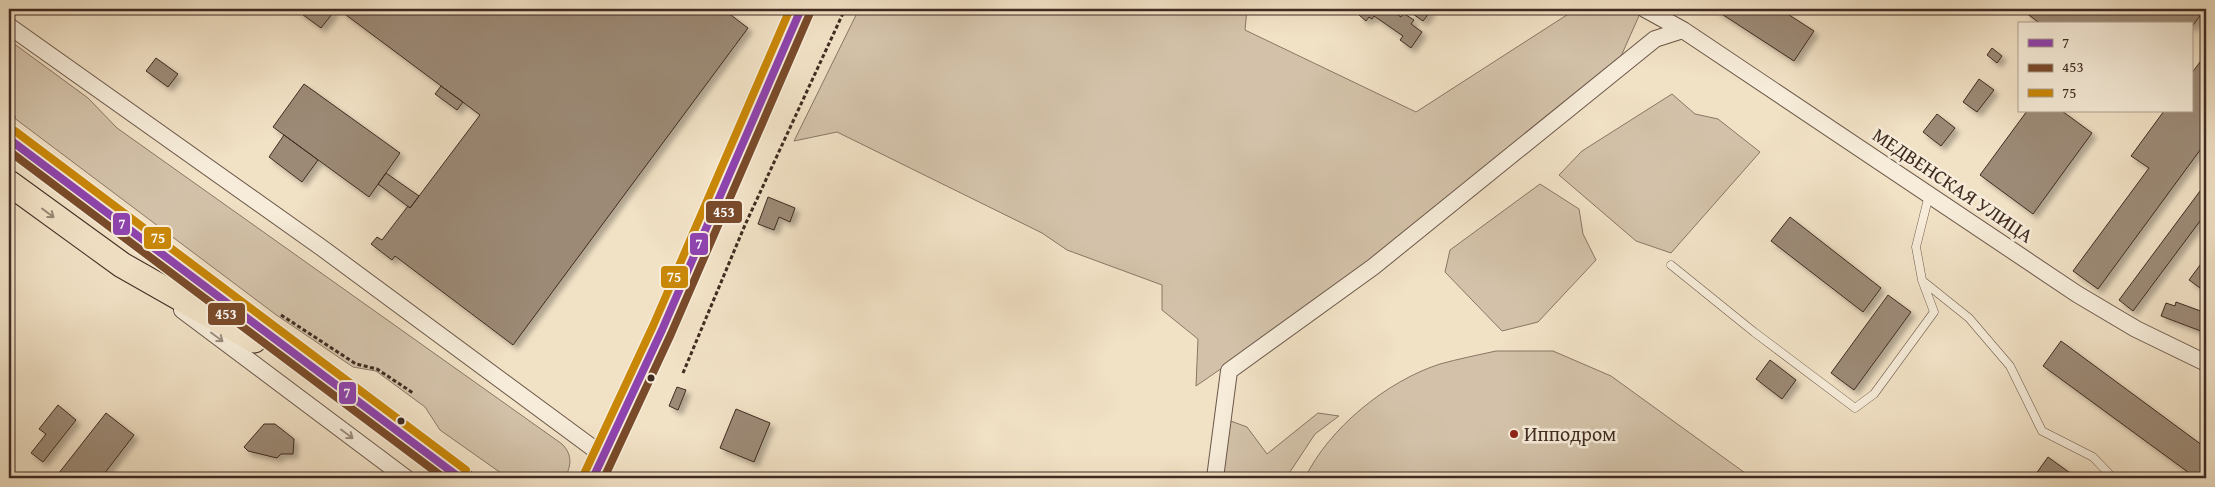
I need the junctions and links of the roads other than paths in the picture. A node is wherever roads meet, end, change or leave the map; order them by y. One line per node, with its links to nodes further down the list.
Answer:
1 (801, 9): 13 (main road)
2 (1645, 9): 4 (street, МЕДВЕНСКАЯ УЛИЦА)
3 (9, 26): 13 (street)
4 (1683, 30): 7 (street, МЕДВЕНСКАЯ УЛИЦА); 16 (street)
5 (13, 129): 12 (main road)
6 (9, 183): 9 (main road, one-way to 9)
7 (1930, 195): 10 (lane); 11 (street, МЕДВЕНСКАЯ УЛИЦА)
8 (1671, 265): 10 (lane)
9 (122, 266): 12 (main road); 14 (street, one-way to 14)
10 (1922, 280): 17 (lane)
11 (2206, 363)
12 (343, 391): 15 (main road)
13 (599, 468)
14 (406, 478)
15 (460, 478)
16 (1214, 478)
17 (2114, 478)

